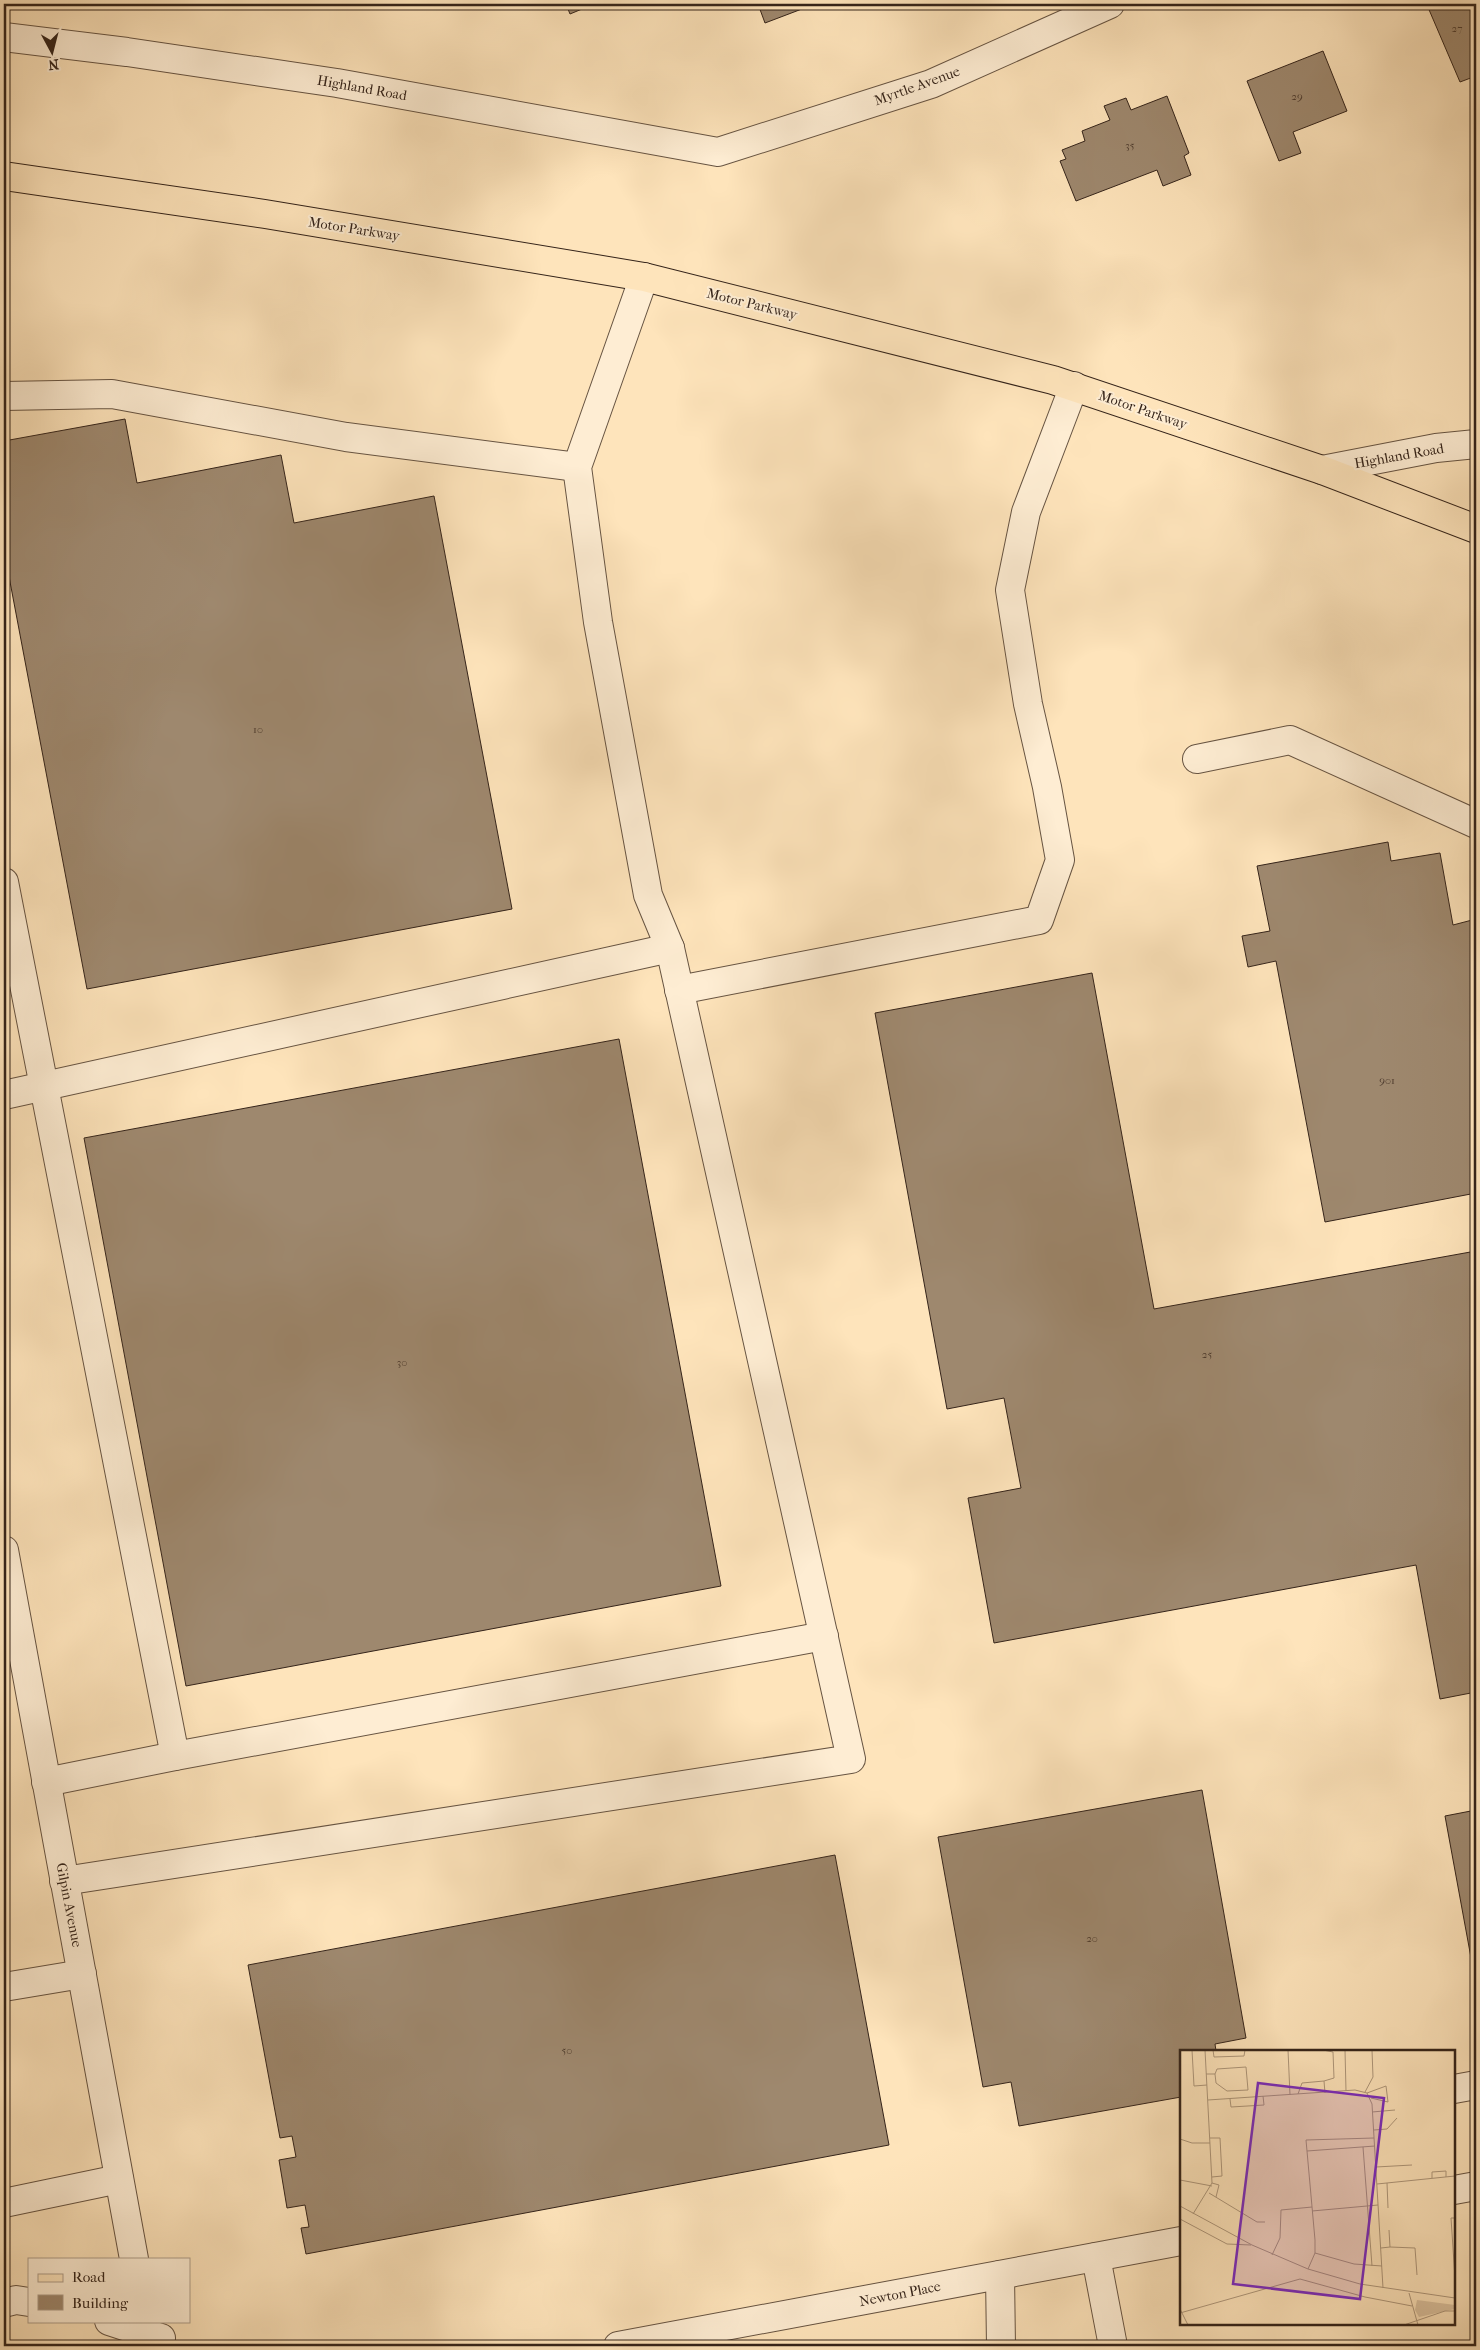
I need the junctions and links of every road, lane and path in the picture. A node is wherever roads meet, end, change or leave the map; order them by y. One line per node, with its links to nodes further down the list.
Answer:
1 (1110, 4): 3 (street, Myrtle Avenue)
2 (4, 37): 3 (street, Highland Road)
3 (718, 152)
4 (4, 176): 5 (main road, Motor Parkway)
5 (644, 277): 6 (main road, Motor Parkway); 9 (street)
6 (1074, 386): 10 (main road, Motor Parkway); 16 (street)
7 (4, 396): 9 (street)
8 (1476, 444): 10 (street, Highland Road)
9 (577, 467): 15 (street)
10 (1322, 470): 11 (main road, Motor Parkway)
11 (1476, 529)
12 (1197, 759): 13 (street)
13 (1476, 824)
14 (4, 882): 17 (street)
15 (670, 948): 16 (street); 17 (street)
16 (679, 990): 20 (street)
17 (45, 1087): 18 (street); 21 (street)
18 (4, 1095)
19 (4, 1550): 22 (street, Gilpin Avenue)
20 (824, 1636): 21 (street); 23 (street)
21 (175, 1756): 22 (street)
22 (46, 1782): 23 (street, Gilpin Avenue)
23 (64, 1881): 24 (street, Gilpin Avenue)
24 (82, 1974): 25 (street); 28 (street, Gilpin Avenue)
25 (4, 1987)
26 (1476, 2085): 27 (street)
27 (1455, 2089)
28 (119, 2179): 31 (street); 34 (street, Gilpin Avenue)
29 (1476, 2186): 30 (street)
30 (1455, 2190)
31 (4, 2203)
32 (1180, 2241): 33 (street, Newton Place)
33 (1096, 2257): 35 (street, Newton Place); 43 (street)
34 (134, 2258)
35 (1000, 2275): 40 (street, Newton Place); 42 (street)
36 (28, 2302): 37 (street)
37 (4, 2303)
38 (113, 2322): 39 (street)
39 (161, 2335)
40 (696, 2339): 41 (street, Newton Place)
41 (618, 2346)
42 (1001, 2346)
43 (1112, 2346)

